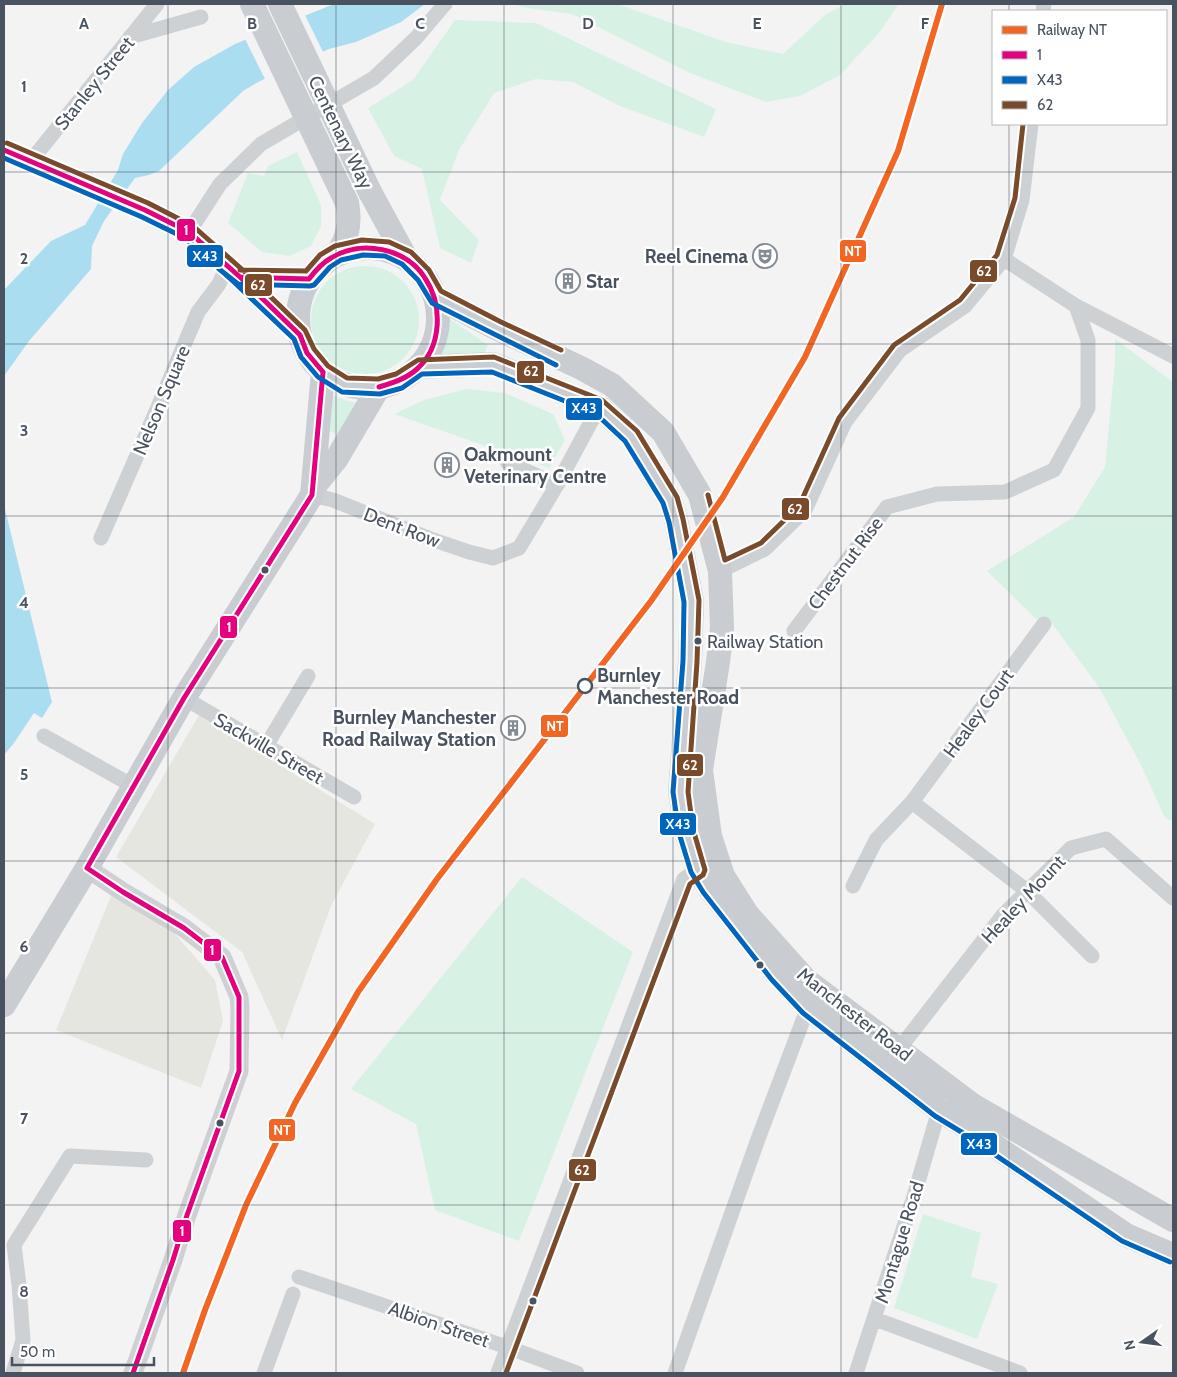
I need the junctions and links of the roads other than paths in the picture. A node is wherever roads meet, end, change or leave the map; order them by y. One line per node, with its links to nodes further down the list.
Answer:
1 (157, 4): 6 (street, Stanley Street)
2 (252, 4): 11 (main road, Centenary Way, bridge)
3 (280, 4): 12 (main road, Centenary Way, bridge)
4 (445, 4): 10 (street)
5 (201, 17): 6 (street)
6 (130, 37): 9 (street, Stanley Street)
7 (1031, 125): 13 (street)
8 (4, 150): 9 (main road)
9 (30, 162): 10 (main road)
10 (189, 232): 14 (main road)
11 (338, 253): 12 (main road); 15 (main road)
12 (406, 258): 16 (main road)
13 (1004, 259): 17 (street); 28 (street)
14 (233, 271): 15 (main road); 18 (main road); 27 (street, Nelson Square)
15 (309, 279): 18 (main road)
16 (436, 297): 20 (main road); 28 (main road, Manchester Road)
17 (1076, 306): 19 (street); 31 (street, Chestnut Rise)
18 (300, 335): 21 (main road)
19 (1173, 356)
20 (419, 367): 22 (main road); 23 (main road, Manchester Road)
21 (323, 372): 22 (main road); 26 (main road)
22 (379, 387): 26 (main road)
23 (599, 407): 25 (street); 29 (main road, Manchester Road)
24 (507, 462): 25 (street)
25 (557, 485): 26 (street, Dent Row)
26 (312, 491): 33 (main road)
27 (101, 538)
28 (720, 571): 29 (main road); 39 (main road, Manchester Road)
29 (687, 573): 39 (main road, Manchester Road)
30 (1044, 624): 38 (street, Healey Court)
31 (794, 631)
32 (308, 676): 35 (street)
33 (184, 698): 35 (street, Sackville Street); 36 (main road)
34 (44, 736): 36 (street)
35 (266, 746): 37 (street, Sackville Street)
36 (133, 786): 40 (main road)
37 (354, 797)
38 (912, 802): 41 (street, Healey Court); 42 (street)
39 (708, 865): 46 (main road, Manchester Road); 47 (main road, Manchester Road); 55 (street)
40 (87, 868): 45 (main road); 57 (street)
41 (853, 886)
42 (1027, 891): 43 (street, Healey Mount); 44 (street); 47 (street, Healey Mount)
43 (1173, 898)
44 (1092, 956)
45 (4, 1005)
46 (808, 1007): 48 (main road, Manchester Road); 61 (street)
47 (899, 1049): 50 (main road, Manchester Road)
48 (939, 1110): 51 (main road, Manchester Road); 54 (street, Montague Road)
49 (146, 1160): 56 (street)
50 (1173, 1220)
51 (1173, 1256)
52 (300, 1277): 55 (street, Albion Street)
53 (293, 1294): 58 (street)
54 (875, 1319): 62 (street, Montague Road); 63 (street)
55 (507, 1347): 59 (street); 60 (street, Albion Street)
56 (13, 1373)
57 (133, 1373)
58 (264, 1373)
59 (498, 1373)
60 (577, 1373)
61 (675, 1373)
62 (856, 1373)
63 (1020, 1373)

